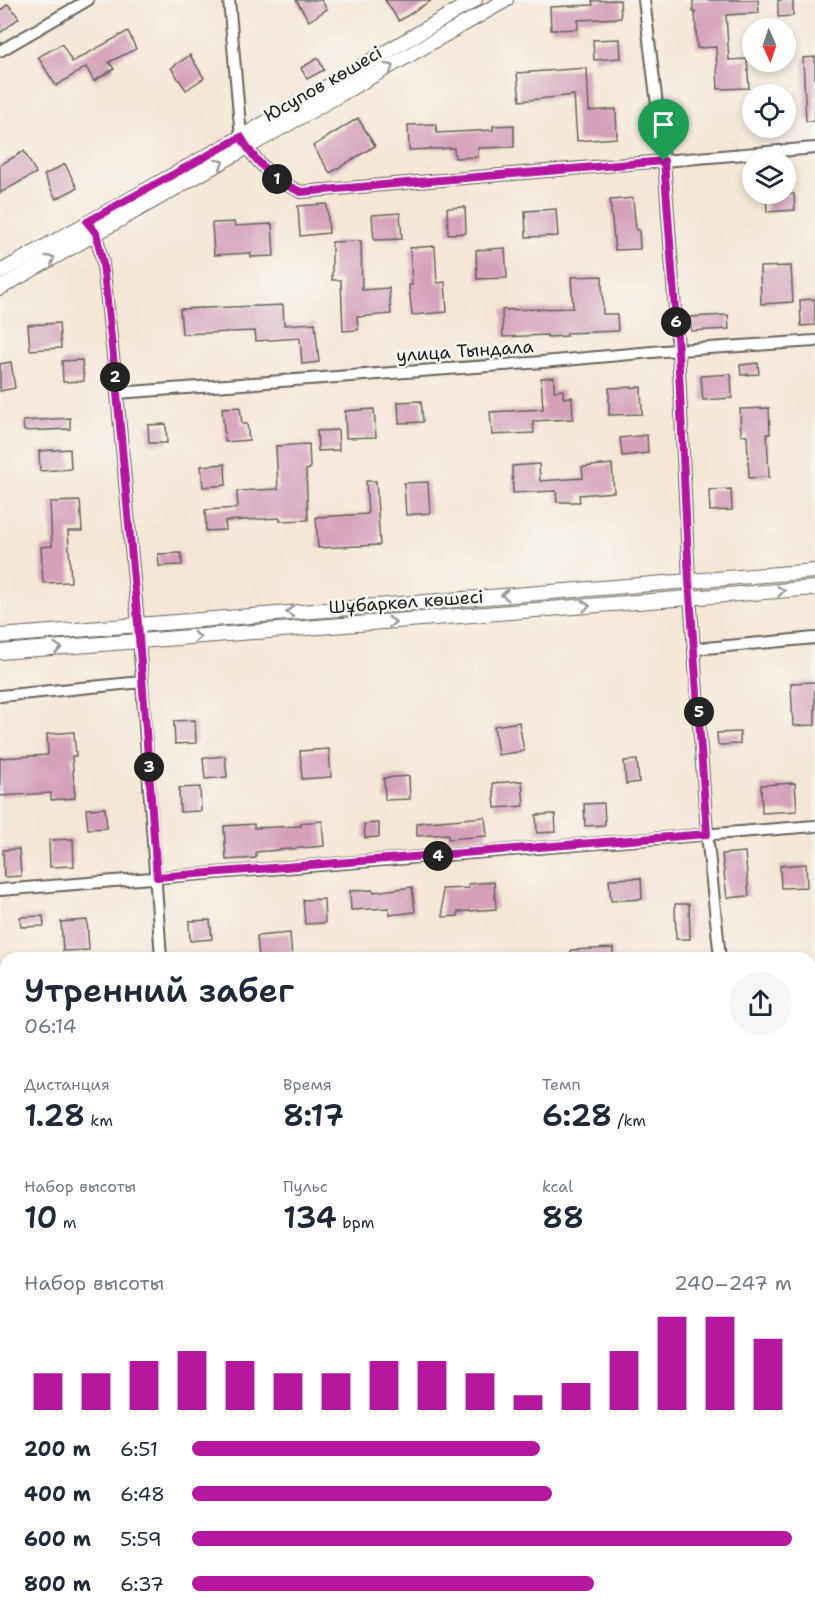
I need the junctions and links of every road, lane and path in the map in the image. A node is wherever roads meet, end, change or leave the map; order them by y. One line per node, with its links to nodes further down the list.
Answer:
1 (88, 0): 6 (street)
2 (229, 0): 7 (street)
3 (475, 0): 7 (street, Юсупов көшесі)
4 (506, 0): 7 (street, Юсупов көшесі, one-way to 4)
5 (644, 0): 9 (street)
6 (0, 51)
7 (244, 142): 9 (street); 10 (street, Юсупов көшесі)
8 (815, 148): 9 (street)
9 (664, 161): 14 (street)
10 (92, 228): 11 (street, Юсупов көшесі); 12 (street, Юсупов көшесі, one-way to 10); 15 (street)
11 (0, 272)
12 (0, 288)
13 (815, 341): 14 (street, улица Тындала)
14 (678, 350): 15 (street, улица Тындала); 17 (street)
15 (117, 393): 20 (street)
16 (815, 571): 17 (street)
17 (689, 580): 19 (street); 20 (street, one-way to 20)
18 (815, 588): 19 (street, Шұбаркөл көшесі, one-way to 18)
19 (692, 598): 23 (street, Шұбаркөл көшесі, one-way to 19); 24 (street)
20 (138, 624): 21 (street); 23 (street)
21 (0, 636)
22 (815, 638): 24 (street)
23 (139, 641): 25 (street, Шұбаркөл көшесі, one-way to 23); 26 (street)
24 (695, 649): 29 (street)
25 (0, 652)
26 (142, 682): 27 (street); 30 (street)
27 (0, 696)
28 (815, 826): 29 (street)
29 (707, 834): 30 (street); 33 (street)
30 (157, 877): 31 (street); 32 (street)
31 (0, 890)
32 (161, 952)
33 (719, 952)

